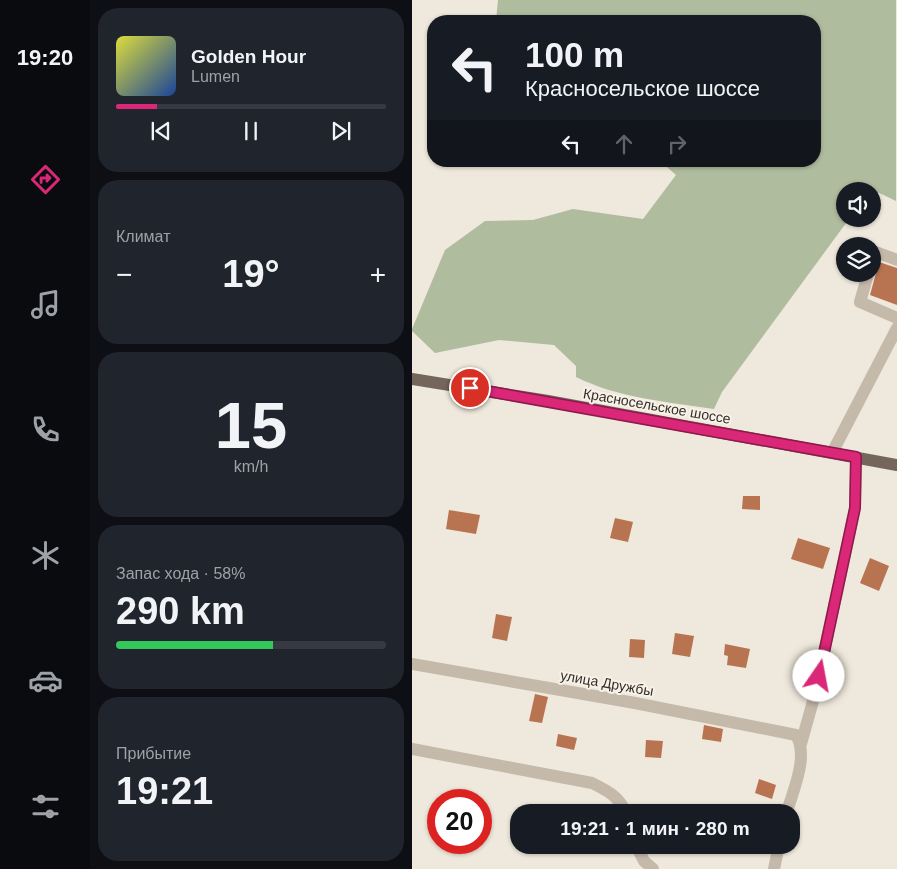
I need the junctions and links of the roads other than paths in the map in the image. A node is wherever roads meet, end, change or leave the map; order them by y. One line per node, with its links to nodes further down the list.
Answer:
1 (881, 254): 2 (street)
2 (896, 260)
3 (866, 282): 4 (street)
4 (896, 318)
5 (896, 328): 7 (street)
6 (412, 379): 7 (main road, Красносельское шоссе)
7 (832, 453): 8 (main road, Красносельское шоссе)
8 (856, 457): 9 (main road, Красносельское шоссе); 11 (street)
9 (896, 465)
10 (412, 664): 11 (street, улица Дружбы)
11 (798, 739): 14 (street)
12 (412, 748): 13 (street)
13 (622, 804)
14 (790, 804)
15 (640, 854): 17 (street)
16 (777, 854): 18 (street)
17 (653, 869)
18 (774, 869)

